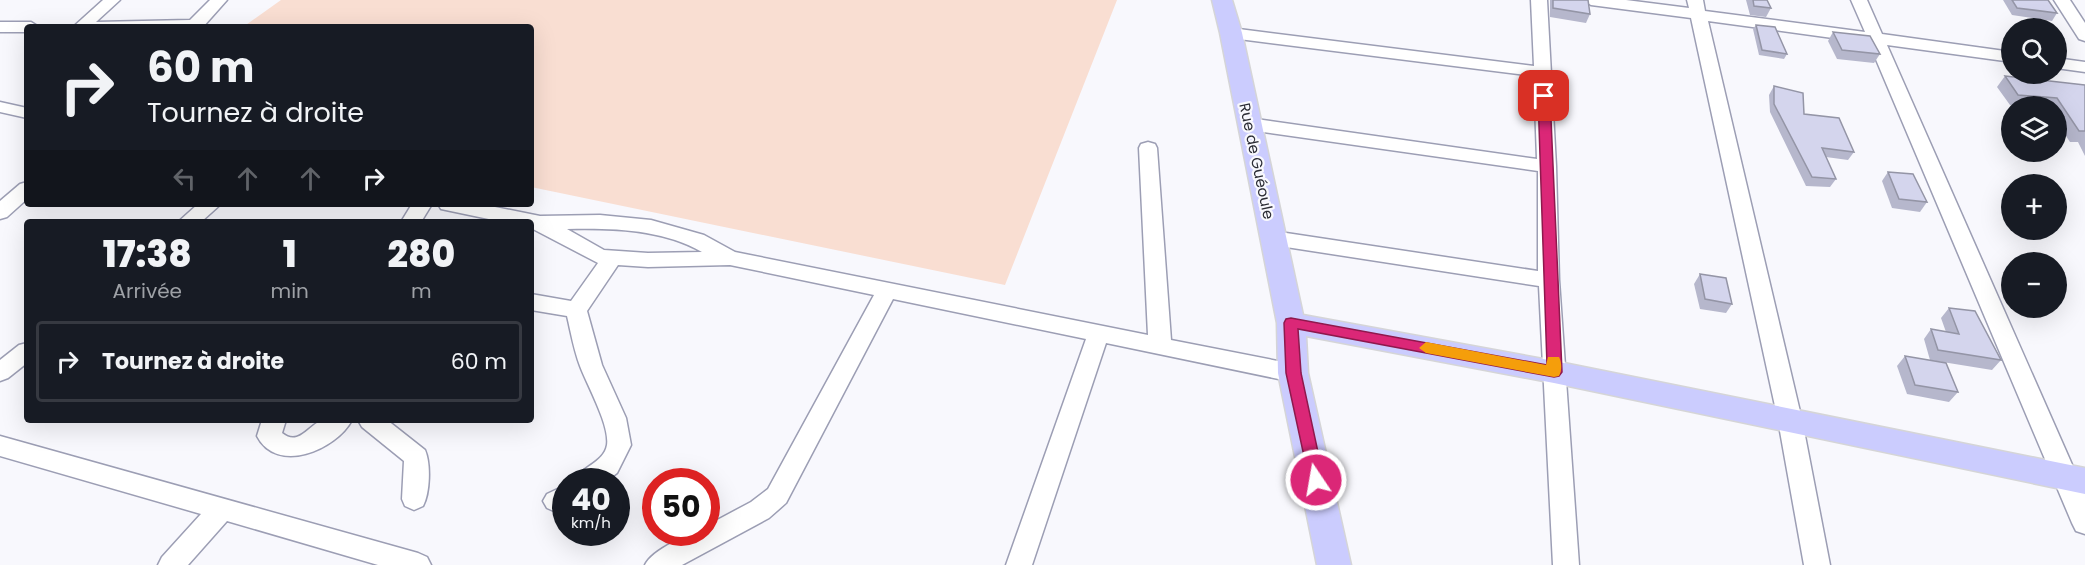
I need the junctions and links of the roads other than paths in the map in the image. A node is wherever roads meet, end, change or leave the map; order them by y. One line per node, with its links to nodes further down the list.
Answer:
1 (112, 0): 9 (street)
2 (219, 0): 10 (street)
3 (1222, 0): 13 (main road, Rue de Guéoule)
4 (1539, 0): 19 (street)
5 (1591, 0): 8 (street)
6 (1859, 0): 15 (street)
7 (2062, 0): 14 (street)
8 (1698, 8): 15 (street); 47 (street)
9 (84, 24)
10 (197, 24)
11 (0, 27): 12 (street)
12 (24, 27)
13 (1231, 33): 19 (street); 22 (main road, Rue de Guéoule)
14 (2085, 36)
15 (1876, 40): 16 (street); 53 (street)
16 (2001, 56)
17 (2067, 65): 18 (street)
18 (2085, 67)
19 (1543, 72): 24 (street)
20 (0, 107): 21 (street)
21 (24, 112)
22 (1249, 124): 24 (street); 33 (main road, Rue de Guéoule)
23 (1148, 148): 42 (street)
24 (1547, 166): 36 (street)
25 (24, 191): 28 (street)
26 (207, 207): 29 (street)
27 (463, 207): 30 (street)
28 (0, 212)
29 (192, 219)
30 (521, 219)
31 (534, 222): 32 (street)
32 (540, 223): 34 (street); 35 (street)
33 (1273, 238): 36 (street); 40 (main road, Rue de Guéoule)
34 (730, 258): 35 (street); 37 (street)
35 (612, 259): 39 (street)
36 (1550, 280): 45 (street)
37 (887, 290): 41 (street); 59 (street)
38 (534, 303): 39 (street)
39 (576, 310): 52 (street)
40 (1291, 323): 45 (main road); 46 (main road, Rue de Guéoule)
41 (1098, 334): 42 (street); 60 (street)
42 (1160, 344): 46 (street)
43 (24, 353): 44 (street)
44 (0, 372)
45 (1554, 372): 47 (main road); 62 (street)
46 (1293, 373): 61 (main road, Rue de Guéoule)
47 (1790, 420): 53 (main road); 63 (street)
48 (273, 423): 49 (street)
49 (336, 423)
50 (374, 423): 54 (street)
51 (0, 446): 55 (street)
52 (605, 468)
53 (2076, 478): 56 (street)
54 (414, 499)
55 (222, 509): 57 (street); 58 (street)
56 (2085, 523)
57 (171, 565)
58 (418, 565)
59 (658, 565)
60 (1019, 565)
61 (1334, 565)
62 (1566, 565)
63 (1817, 565)

